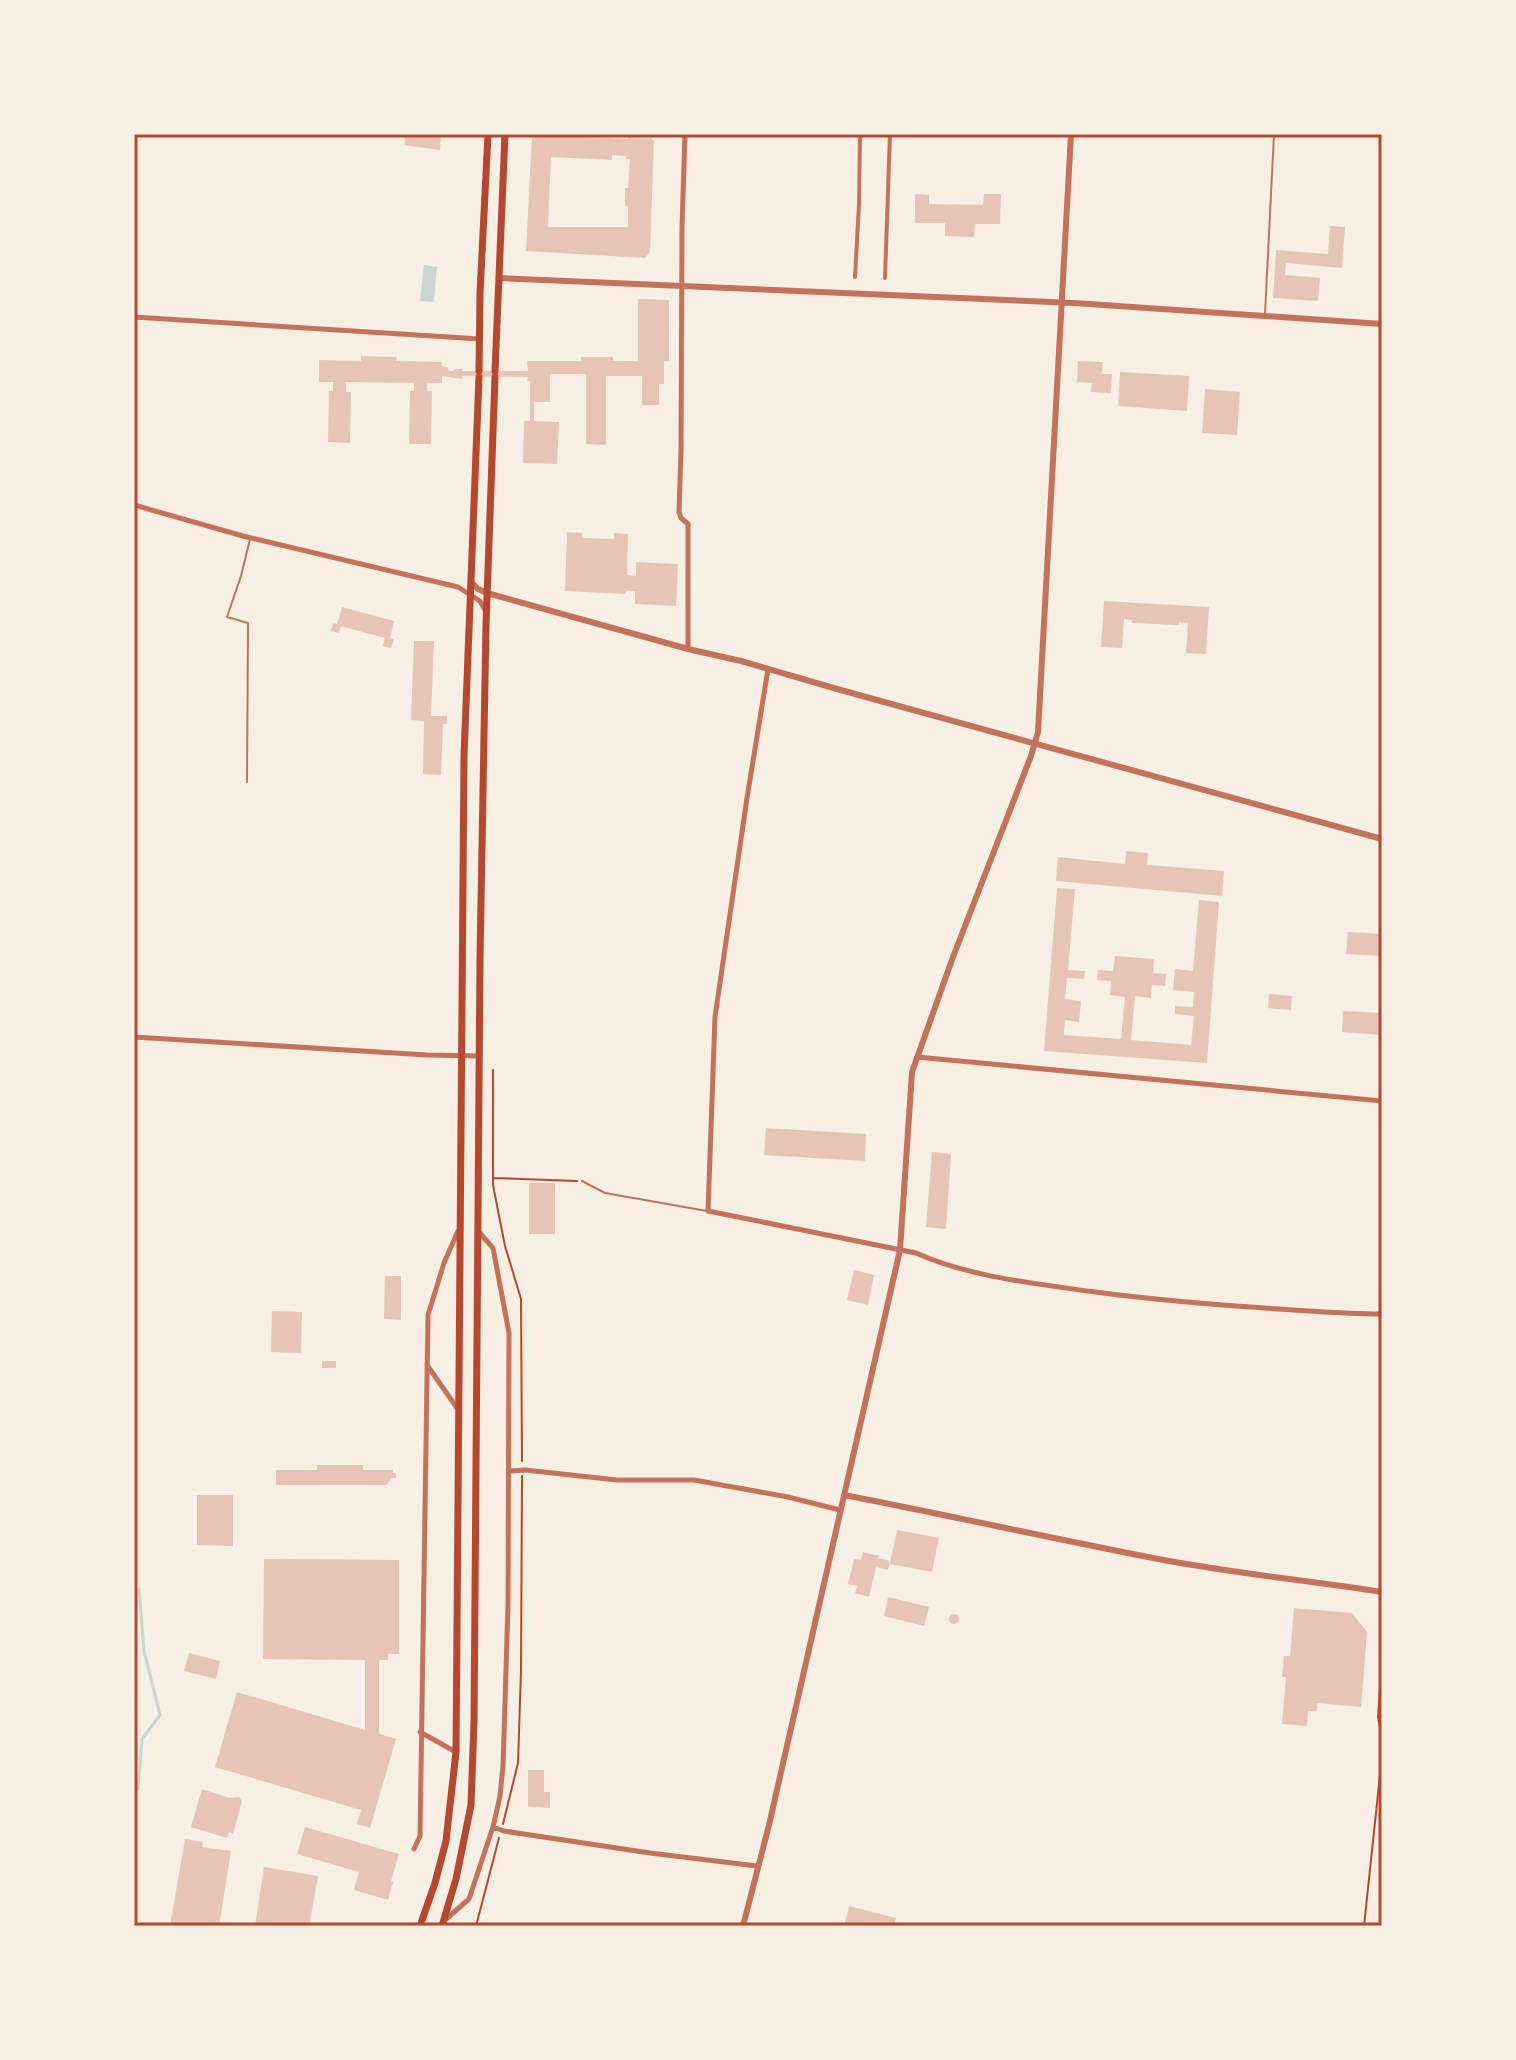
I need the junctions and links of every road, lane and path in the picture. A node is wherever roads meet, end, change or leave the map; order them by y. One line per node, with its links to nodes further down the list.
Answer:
1 (488, 134): 16 (main road)
2 (505, 134): 9 (main road)
3 (685, 134): 11 (street)
4 (860, 134): 8 (street)
5 (890, 134): 10 (street)
6 (1071, 134): 12 (street)
7 (1274, 134): 13 (lane)
8 (855, 277)
9 (499, 278): 11 (street); 19 (main road)
10 (885, 278)
11 (682, 287): 12 (street); 25 (street)
12 (1061, 303): 13 (street); 27 (street)
13 (1265, 315): 15 (street)
14 (134, 317): 16 (street)
15 (1382, 324)
16 (480, 339): 18 (main road)
17 (134, 505): 20 (street)
18 (474, 505): 19 (main road); 21 (main road)
19 (491, 506): 22 (main road)
20 (251, 538): 23 (street); 30 (lane)
21 (472, 583): 22 (street); 23 (main road)
22 (487, 593): 24 (main road); 25 (street)
23 (471, 594): 24 (street); 28 (main road)
24 (487, 613): 29 (main road)
25 (688, 649): 26 (street)
26 (768, 669): 27 (street); 43 (street)
27 (1035, 742): 31 (street); 37 (street)
28 (464, 756): 29 (main road); 32 (main road)
29 (483, 756): 33 (main road)
30 (247, 782)
31 (1382, 839)
32 (461, 958): 33 (main road); 35 (main road)
33 (480, 958): 36 (main road)
34 (134, 1037): 35 (street)
35 (461, 1056): 36 (street); 41 (main road)
36 (480, 1056): 42 (main road)
37 (917, 1057): 38 (street); 46 (street)
38 (1382, 1101)
39 (493, 1178): 40 (path)
40 (582, 1181): 43 (lane)
41 (460, 1184): 42 (main road); 44 (main road)
42 (477, 1185): 45 (main road)
43 (708, 1211): 46 (street)
44 (460, 1226): 48 (street); 49 (main road)
45 (477, 1230): 50 (street); 62 (main road)
46 (900, 1250): 47 (street); 51 (street)
47 (1382, 1314)
48 (427, 1364): 49 (street); 55 (street)
49 (457, 1408): 57 (main road)
50 (510, 1471): 52 (street); 59 (street)
51 (844, 1495): 52 (street); 53 (street)
52 (840, 1510): 61 (street)
53 (1382, 1592)
54 (1382, 1659): 56 (path)
55 (420, 1732): 57 (street); 60 (street)
56 (1382, 1737)
57 (456, 1752): 63 (main road)
58 (1382, 1756): 65 (path)
59 (493, 1827): 61 (street); 62 (street)
60 (414, 1849)
61 (757, 1866): 64 (street)
62 (443, 1923)
63 (420, 1926)
64 (743, 1926)
65 (1364, 1926)

